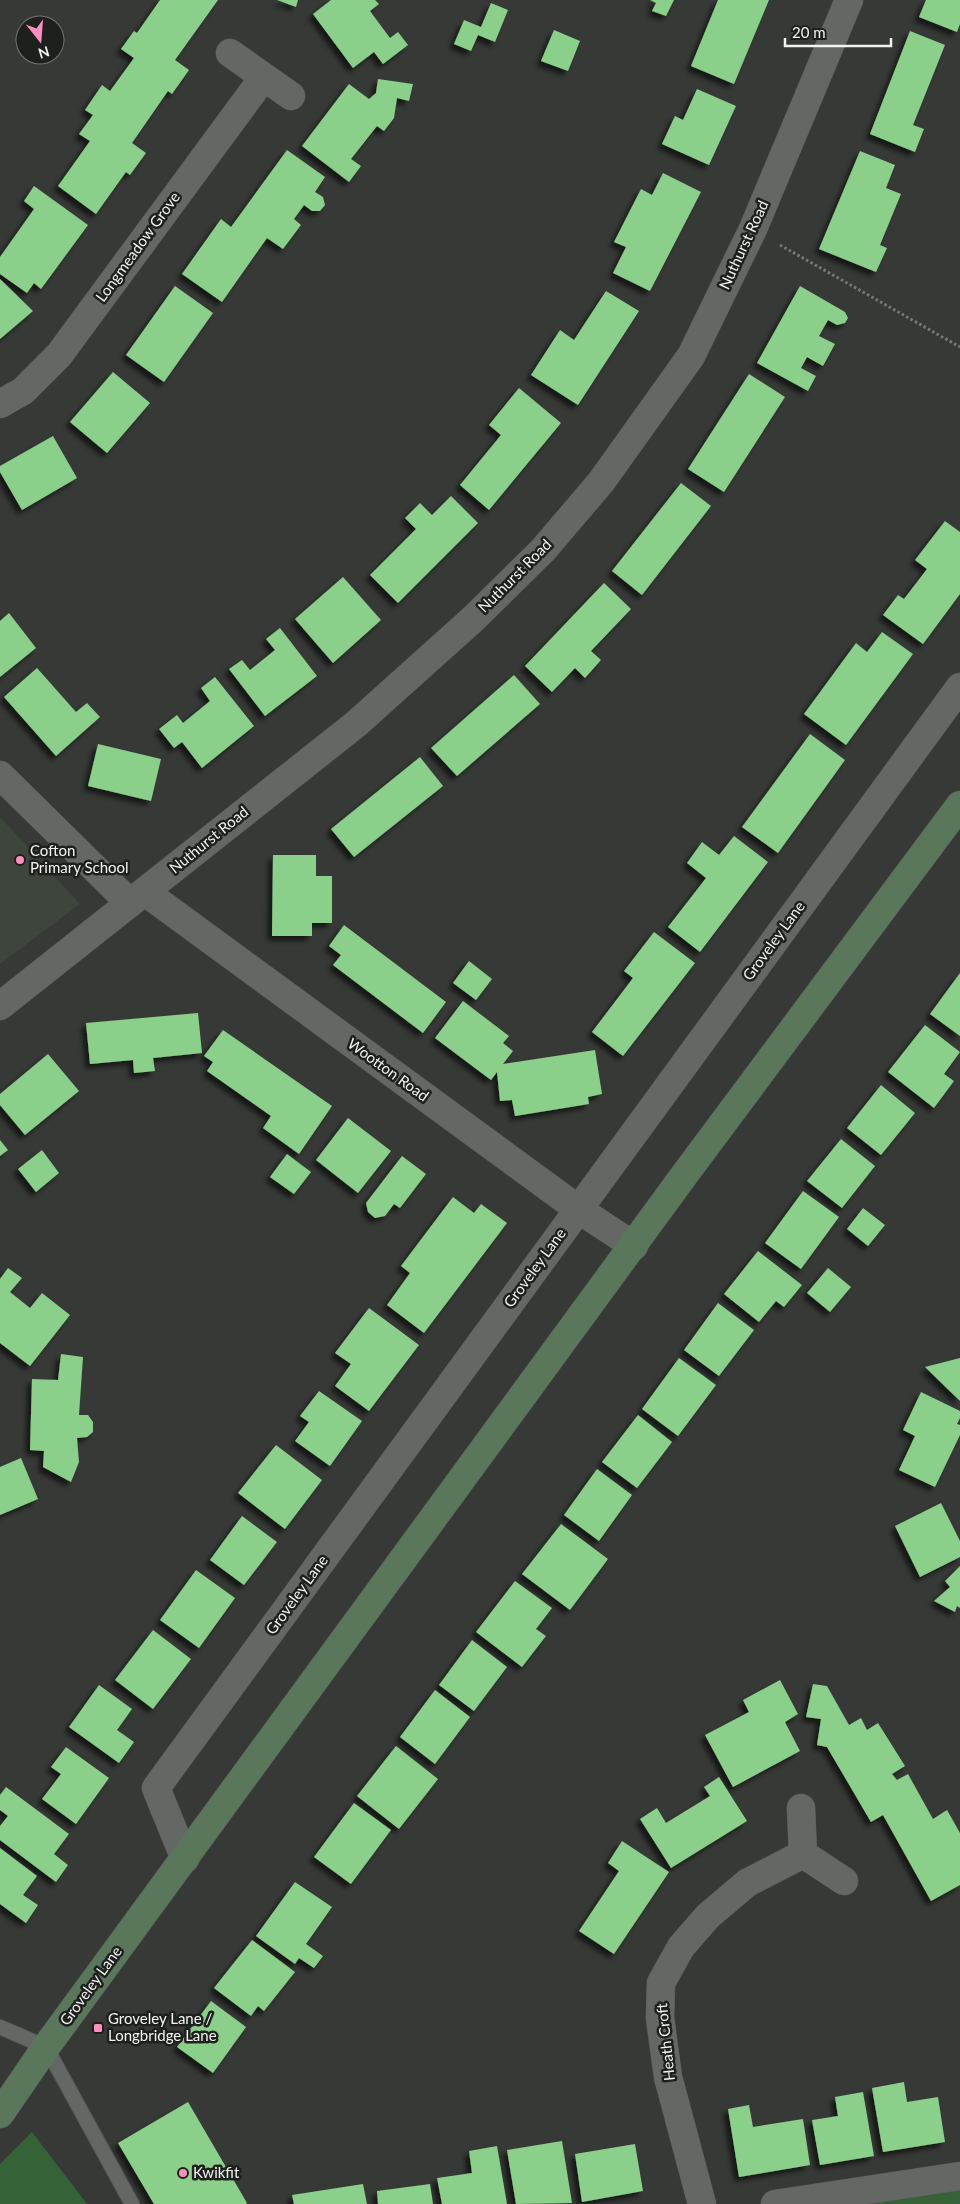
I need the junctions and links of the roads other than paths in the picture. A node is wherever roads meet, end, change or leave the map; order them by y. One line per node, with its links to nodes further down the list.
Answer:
1 (849, 0): 9 (street, Nuthurst Road)
2 (230, 53): 3 (street)
3 (263, 78): 4 (street); 5 (street, Longmeadow Grove)
4 (290, 96)
5 (0, 404)
6 (960, 687): 11 (street, Groveley Lane)
7 (0, 775): 9 (street, Wootton Road)
8 (960, 804): 12 (main road, Groveley Lane)
9 (137, 897): 10 (street, Nuthurst Road); 11 (street, Wootton Road)
10 (0, 1006)
11 (578, 1209): 12 (street, Wootton Road); 15 (street, Groveley Lane)
12 (634, 1246): 15 (main road, Groveley Lane)
13 (801, 1808): 14 (street)
14 (803, 1854): 16 (street); 22 (street, Heath Croft)
15 (185, 1859): 18 (main road, Groveley Lane)
16 (844, 1881)
17 (0, 2026): 18 (lane)
18 (46, 2047): 19 (main road, Groveley Lane); 21 (lane)
19 (0, 2114)
20 (960, 2176): 23 (street)
21 (132, 2204)
22 (702, 2204)
23 (775, 2204)

